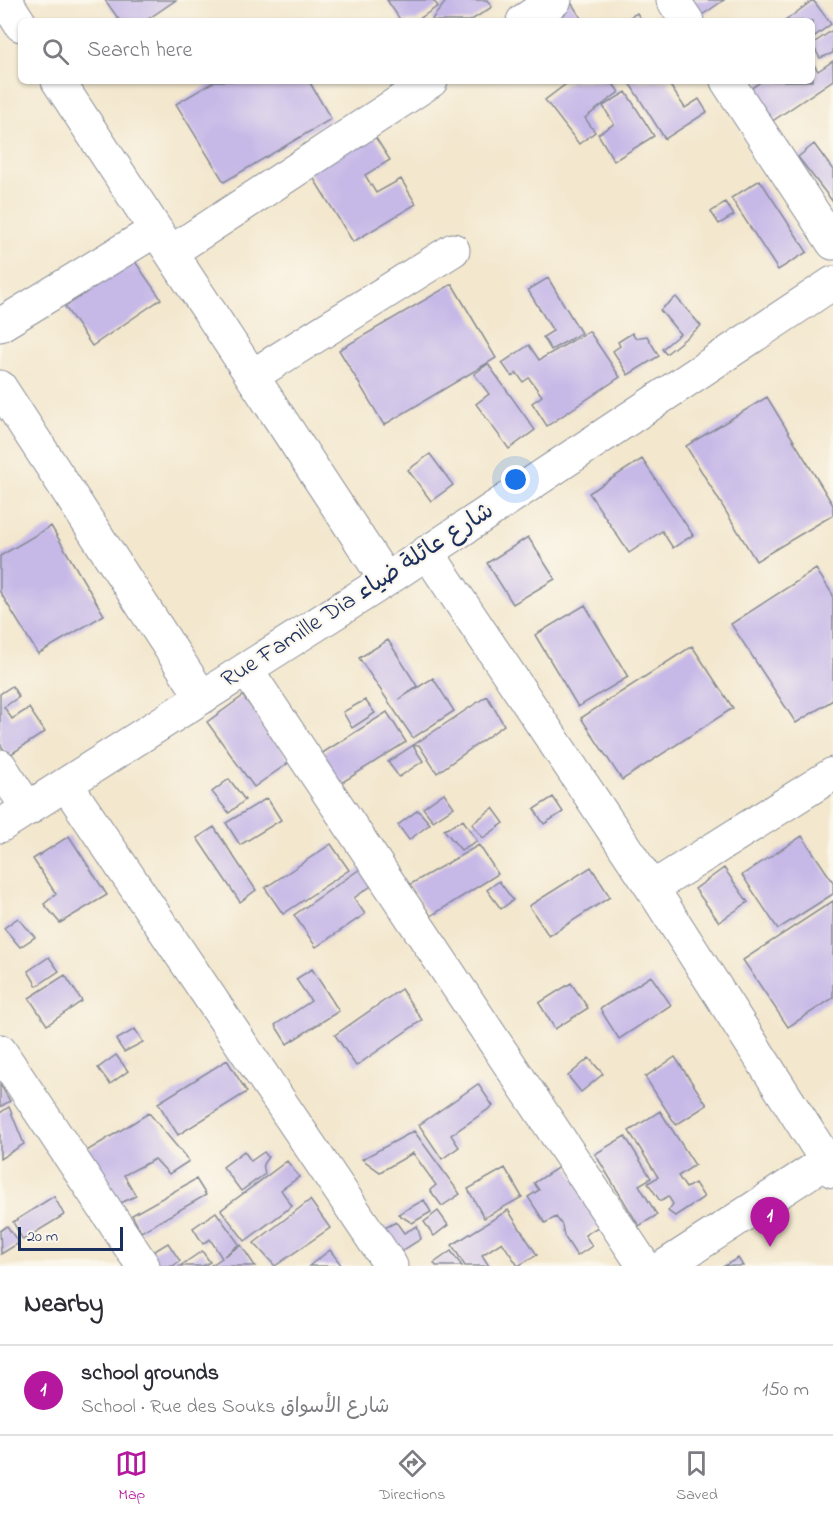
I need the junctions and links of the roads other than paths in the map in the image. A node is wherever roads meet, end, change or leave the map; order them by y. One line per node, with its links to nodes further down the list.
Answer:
1 (5, 0): 6 (street)
2 (555, 0): 4 (street)
3 (673, 0): 5 (street)
4 (528, 18)
5 (685, 18)
6 (18, 20)
7 (60, 84): 10 (street)
8 (426, 84): 10 (street)
9 (729, 84): 11 (street)
10 (163, 241): 14 (street); 15 (street)
11 (833, 243)
12 (453, 250): 15 (street)
13 (833, 283): 17 (street, Rue Famille Dia شارع عائلة ضياء)
14 (0, 325)
15 (252, 376): 18 (street)
16 (0, 387): 20 (street)
17 (427, 552): 18 (street, Rue Famille Dia شارع عائلة ضياء); 26 (street)
18 (386, 580): 19 (street, Rue Famille Dia شارع عائلة ضياء)
19 (246, 669): 20 (street, Rue Famille Dia شارع عائلة ضياء); 31 (street)
20 (202, 697): 23 (street, Rue Famille Dia شارع عائلة ضياء)
21 (0, 766): 24 (street)
22 (833, 774): 26 (street)
23 (66, 784): 24 (street, Rue Famille Dia شارع عائلة ضياء); 30 (street)
24 (28, 809): 25 (street, Rue Famille Dia شارع عائلة ضياء)
25 (0, 826)
26 (652, 888): 28 (street)
27 (0, 1051): 29 (street)
28 (831, 1163): 32 (street)
29 (143, 1266)
30 (391, 1266)
31 (644, 1266)
32 (665, 1266)

